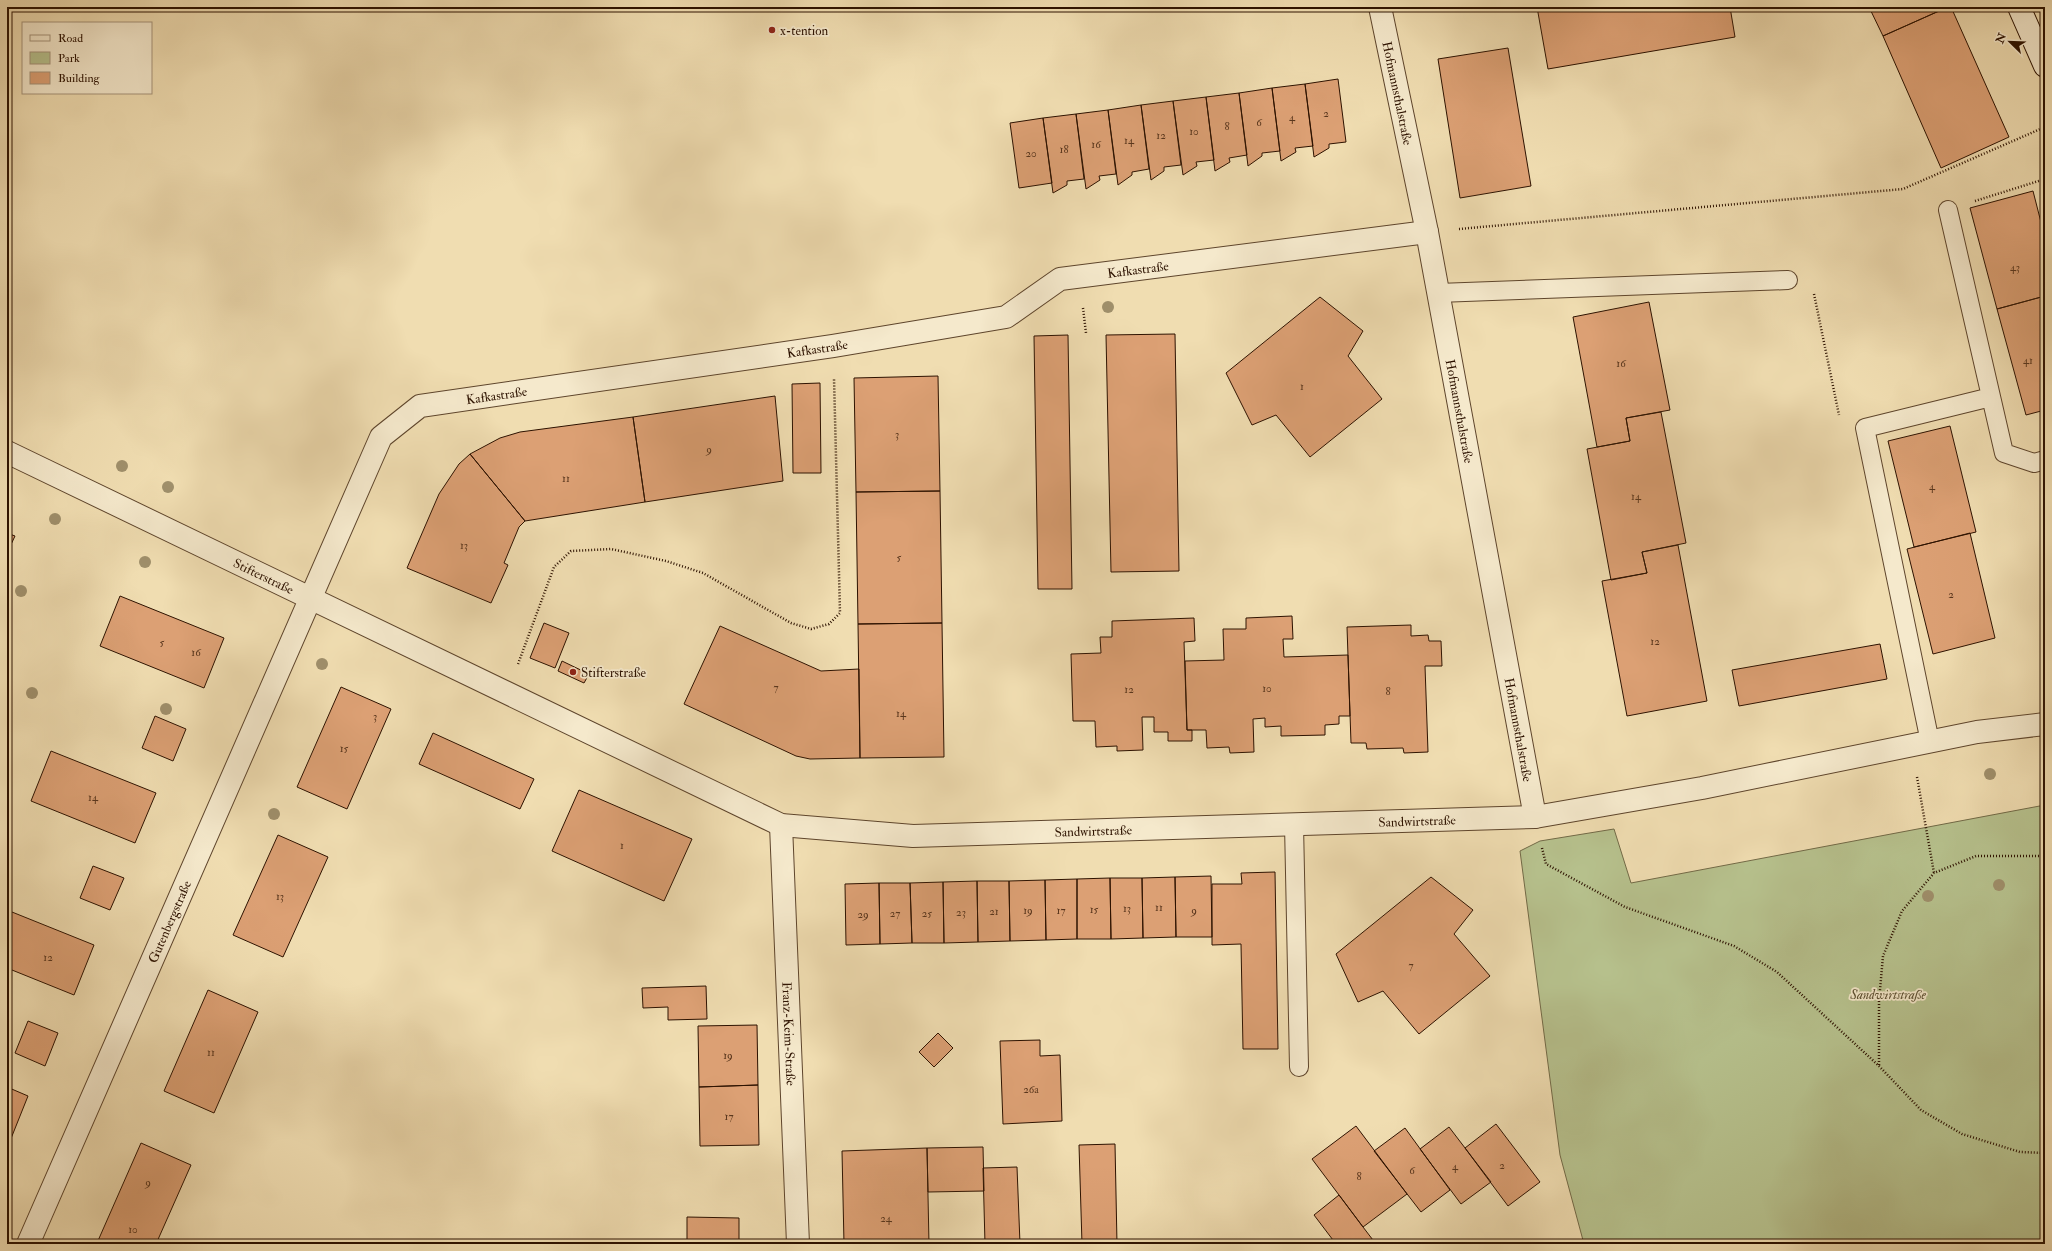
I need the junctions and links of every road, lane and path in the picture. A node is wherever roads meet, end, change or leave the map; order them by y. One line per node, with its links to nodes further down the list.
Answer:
1 (1380, 7): 7 (street, Hofmannsthalstraße)
2 (2019, 7): 3 (street)
3 (2045, 66)
4 (2045, 127): 7 (path)
5 (2045, 179): 6 (path)
6 (1948, 210): 11 (lane)
7 (1427, 232): 9 (street, Hofmannsthalstraße); 10 (street, Kafkastraße)
8 (1788, 280): 9 (lane); 12 (path)
9 (1438, 293): 19 (street, Hofmannsthalstraße)
10 (833, 346): 15 (street, Kafkastraße); 16 (path)
11 (1991, 397): 12 (lane); 14 (lane)
12 (1865, 428): 18 (lane)
13 (7, 452): 15 (street, Stifterstraße)
14 (2045, 460)
15 (309, 598): 16 (street, Stifterstraße); 27 (street, Gutenbergstraße)
16 (506, 694): 21 (street, Stifterstraße)
17 (2045, 724): 18 (street, Sandwirtstraße)
18 (1921, 744): 19 (street, Sandwirtstraße); 23 (path)
19 (1535, 817): 20 (street, Sandwirtstraße); 24 (path)
20 (1294, 824): 21 (street, Sandwirtstraße); 25 (lane)
21 (781, 825): 28 (street, Franz-Keim-Straße)
22 (2045, 856): 23 (path)
23 (1934, 873): 24 (path)
24 (1879, 1066): 26 (path)
25 (1299, 1067)
26 (2045, 1153)
27 (28, 1244)
28 (798, 1244)

